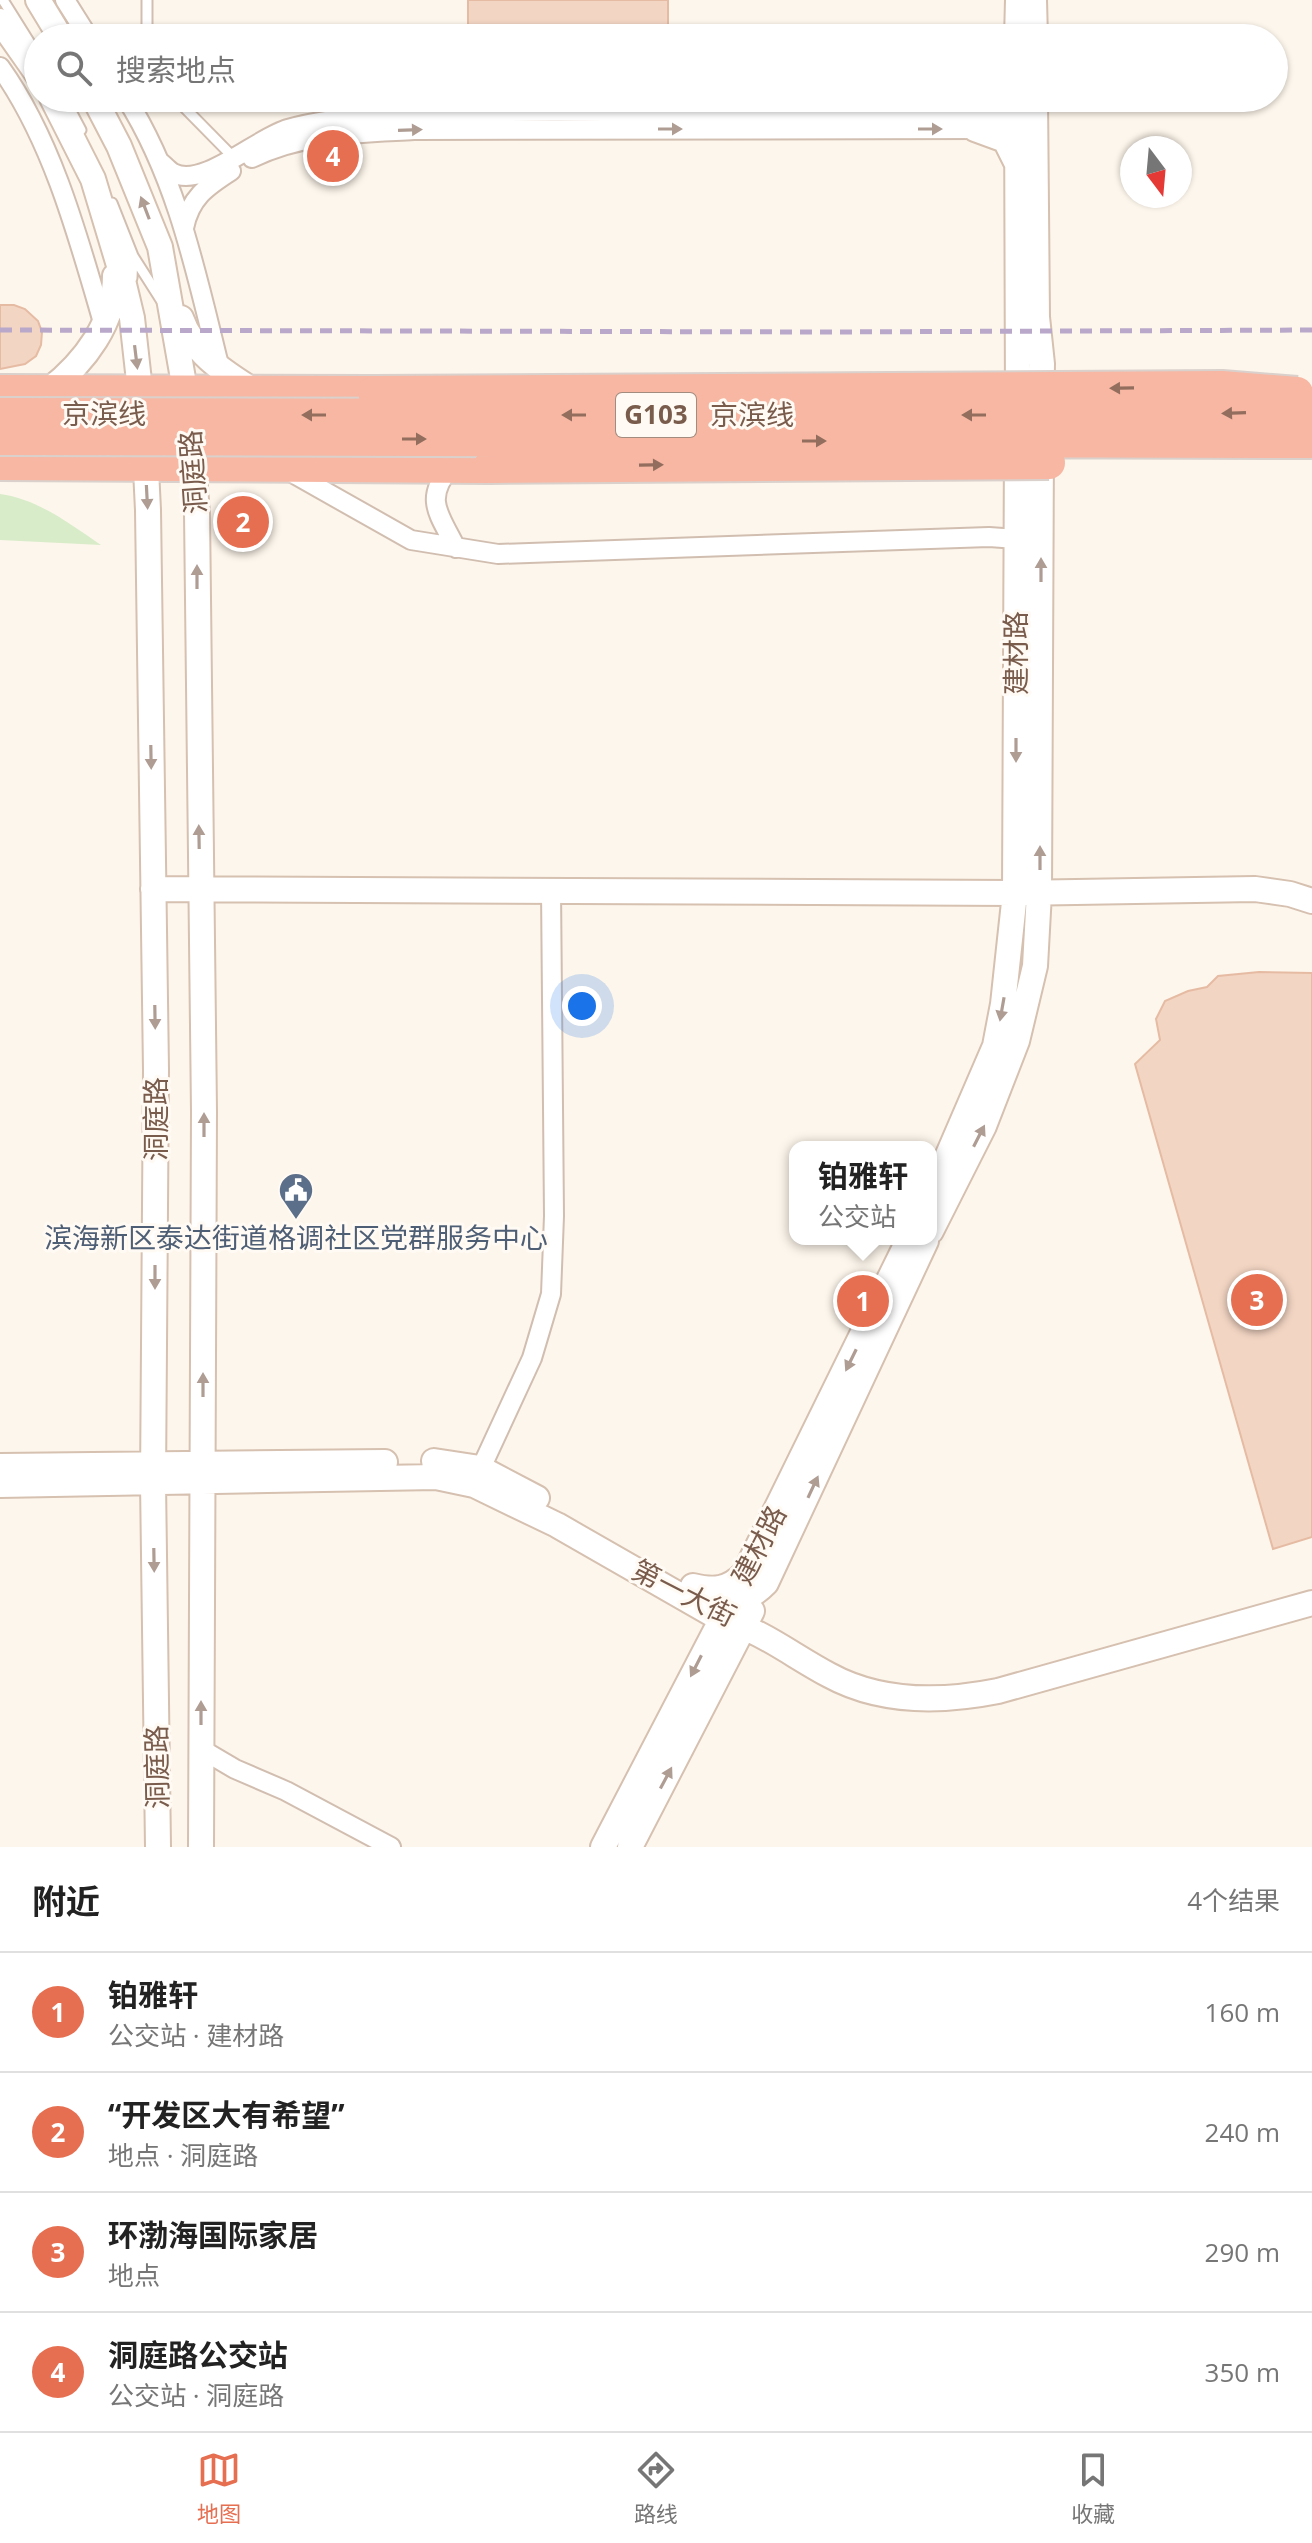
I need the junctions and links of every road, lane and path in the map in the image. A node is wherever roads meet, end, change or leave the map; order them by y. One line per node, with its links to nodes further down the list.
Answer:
1 (3, 0): 13 (lane)
2 (38, 0): 8 (street)
3 (65, 0): 9 (street)
4 (147, 0): 10 (lane)
5 (1018, 0): 11 (street)
6 (1034, 0): 12 (street)
7 (0, 21): 14 (street)
8 (53, 24)
9 (80, 24)
10 (147, 24)
11 (1017, 24)
12 (1035, 24)
13 (24, 34)
14 (24, 55)
15 (0, 67): 16 (street)
16 (24, 107)
17 (27, 112): 32 (street)
18 (59, 112): 30 (street)
19 (73, 112): 30 (lane)
20 (101, 112): 29 (street, one-way to 20)
21 (133, 112): 25 (street)
22 (189, 112): 26 (lane)
23 (1024, 117): 24 (street); 27 (street, 建材路)
24 (977, 121): 26 (street); 27 (street)
25 (159, 161): 26 (street); 28 (street)
26 (237, 161): 28 (street)
27 (1026, 168): 50 (street, 建材路); 55 (street, one-way to 27)
28 (184, 228): 33 (street)
29 (160, 247): 31 (street, 洞庭路); 33 (street)
30 (123, 255): 31 (lane); 32 (street); 36 (street, 洞庭路, one-way to 36)
31 (171, 316): 37 (street, 洞庭路)
32 (105, 327): 34 (street)
33 (220, 369): 38 (street)
34 (49, 390): 35 (highway); 36 (highway)
35 (0, 391)
36 (141, 392): 37 (highway); 46 (street, 洞庭路)
37 (187, 393): 38 (highway); 47 (street, 洞庭路)
38 (257, 393): 39 (highway, one-way to 38, bridge)
39 (1312, 395)
40 (1312, 410): 41 (highway, 京滨线 / G103, one-way to 41, bridge)
41 (0, 414)
42 (0, 439): 43 (highway, 京滨线 / G103, one-way to 43, bridge)
43 (1312, 442)
44 (1312, 451): 49 (highway, one-way to 44, bridge)
45 (0, 464): 46 (highway)
46 (145, 464): 47 (highway); 52 (street, 洞庭路, one-way to 52)
47 (193, 464): 48 (highway); 54 (street, 洞庭路, one-way to 47)
48 (278, 464): 49 (highway); 51 (street)
49 (450, 468): 51 (street)
50 (1017, 539): 51 (street); 55 (street, 建材路, one-way to 55)
51 (456, 548)
52 (153, 889): 54 (street); 63 (street, 洞庭路, one-way to 63)
53 (551, 889): 54 (street); 55 (street); 64 (street)
54 (200, 890): 62 (street, 洞庭路, one-way to 54)
55 (1027, 893): 56 (street); 57 (street, 建材路, one-way to 57); 58 (street, one-way to 55)
56 (1312, 901)
57 (937, 1180)
58 (937, 1219)
59 (906, 1245): 66 (street, 建材路, one-way to 66)
60 (924, 1245): 66 (street, one-way to 60)
61 (0, 1466): 63 (street, 第一大街)
62 (203, 1472): 63 (street, 第一大街); 64 (street, 第一大街); 71 (street, 洞庭路, one-way to 62)
63 (154, 1473): 65 (street, 第一大街); 72 (street, 洞庭路, one-way to 72)
64 (477, 1476): 67 (street, 第一大街)
65 (0, 1485)
66 (756, 1577): 67 (street); 69 (street, 建材路); 70 (street, 建材路)
67 (689, 1591): 69 (street, 第一大街)
68 (1312, 1603): 70 (street, 第一大街)
69 (725, 1612): 70 (street, 第一大街); 75 (street, 建材路, one-way to 75)
70 (745, 1626): 76 (street, 建材路, one-way to 70)
71 (201, 1749): 73 (street, 洞庭路); 74 (street)
72 (158, 1847)
73 (201, 1847)
74 (391, 1847)
75 (603, 1847)
76 (630, 1847)

